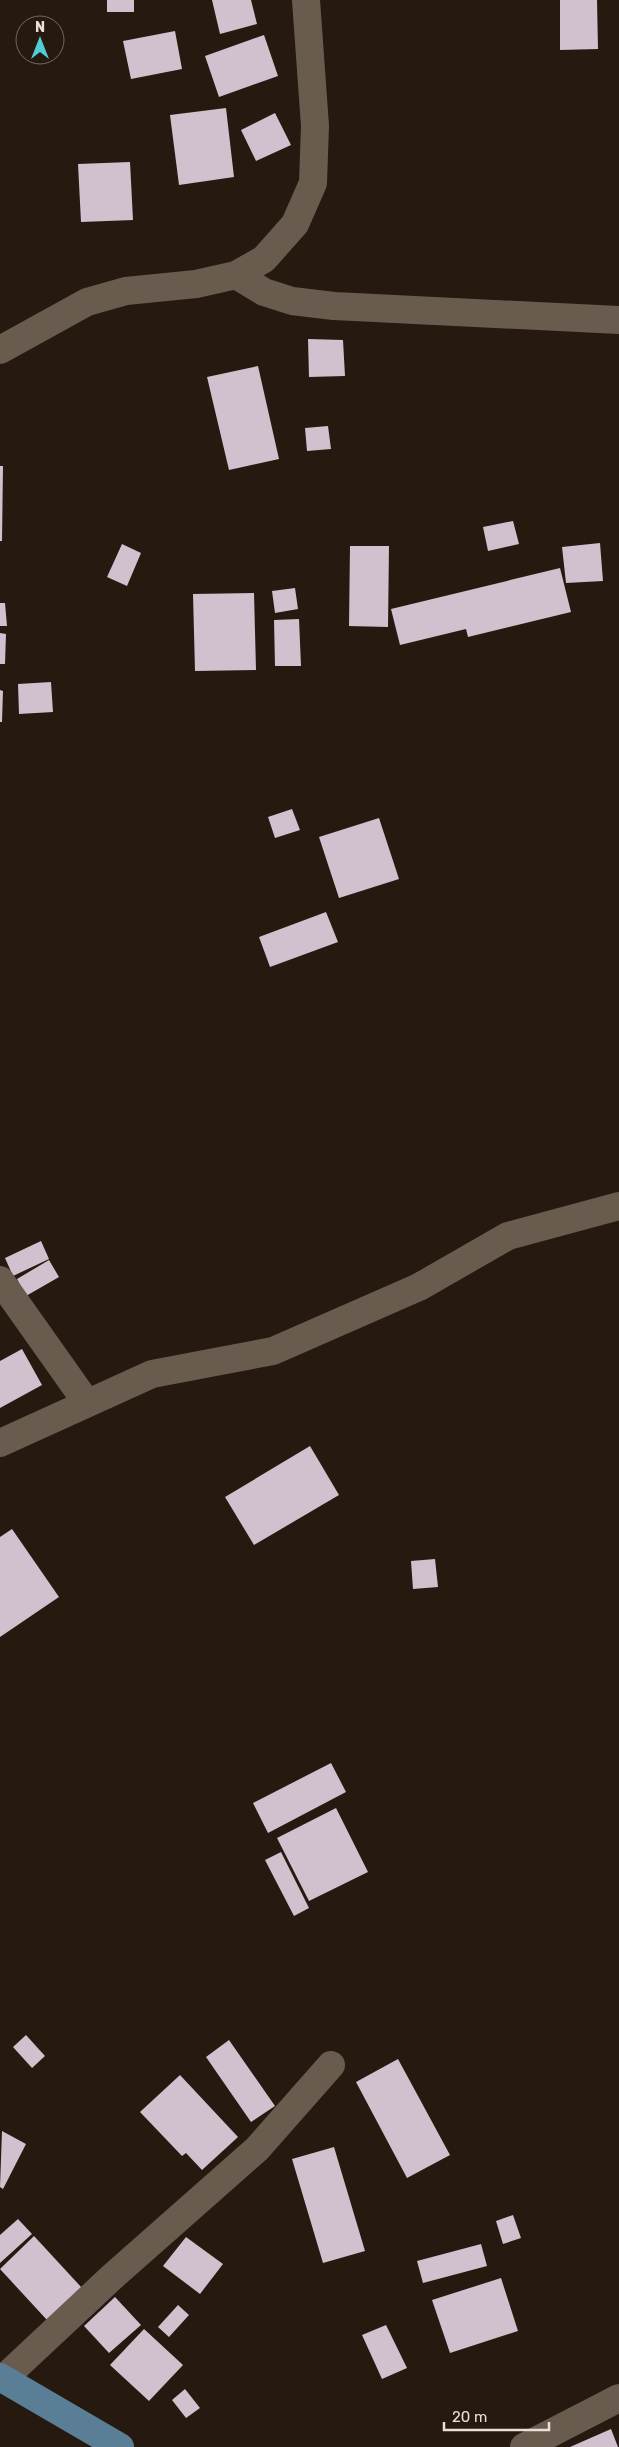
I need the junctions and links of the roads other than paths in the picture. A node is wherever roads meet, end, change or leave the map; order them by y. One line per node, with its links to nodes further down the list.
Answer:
1 (306, 0): 2 (street)
2 (236, 275): 3 (street); 4 (street)
3 (619, 320)
4 (0, 350)
5 (619, 1206): 7 (street)
6 (0, 1280): 7 (street)
7 (87, 1403): 8 (street)
8 (0, 1443)
9 (331, 2065): 10 (street)
10 (2, 2378): 12 (main road)
11 (619, 2398): 13 (street)
12 (120, 2447)
13 (524, 2447)

